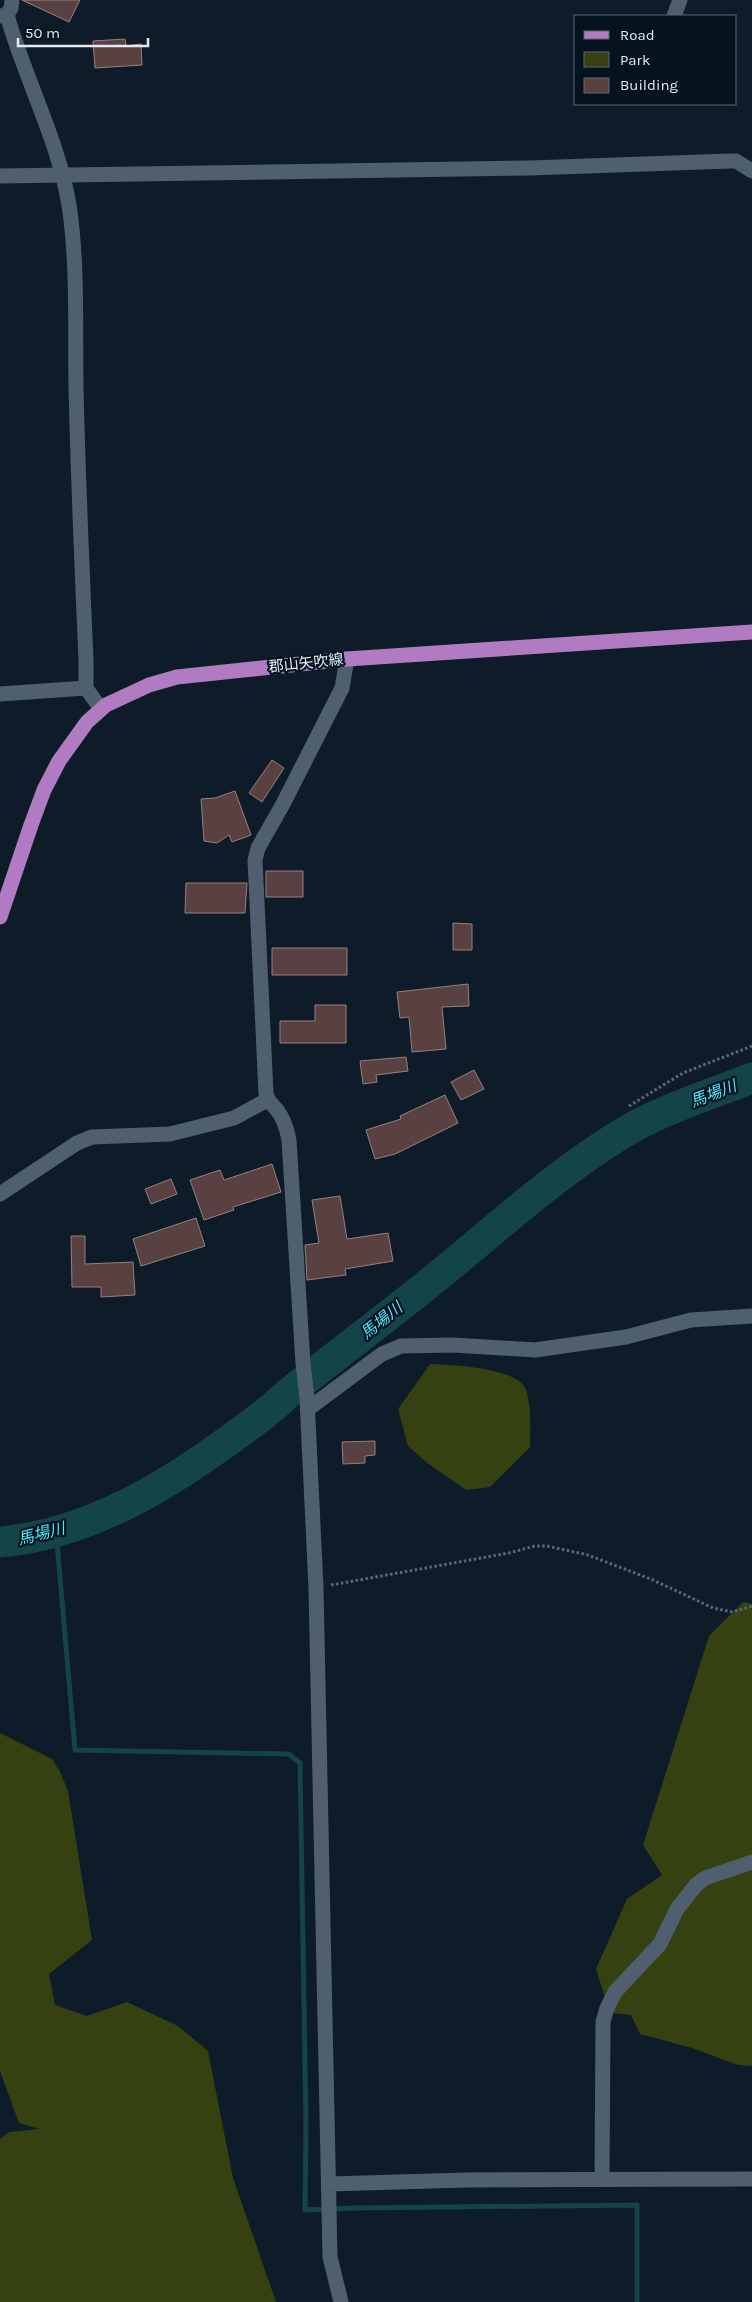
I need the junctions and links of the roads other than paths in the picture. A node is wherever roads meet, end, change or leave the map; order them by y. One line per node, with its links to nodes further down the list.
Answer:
1 (12, 0): 3 (street)
2 (680, 0): 4 (street)
3 (3, 15): 6 (street)
4 (674, 15)
5 (752, 171): 6 (street)
6 (62, 175): 7 (street); 10 (street)
7 (0, 176)
8 (752, 632): 9 (main road, 郡山矢吹線)
9 (347, 659): 12 (main road, 郡山矢吹線); 14 (street)
10 (86, 688): 11 (street); 12 (street)
11 (0, 694)
12 (101, 709): 13 (main road, 郡山矢吹線)
13 (0, 917)
14 (267, 1100): 15 (street); 17 (street)
15 (0, 1194)
16 (752, 1316): 17 (street)
17 (307, 1404): 21 (street)
18 (752, 1862): 19 (street)
19 (602, 2179): 20 (street); 21 (street)
20 (752, 2179)
21 (329, 2184): 22 (street)
22 (341, 2302)

